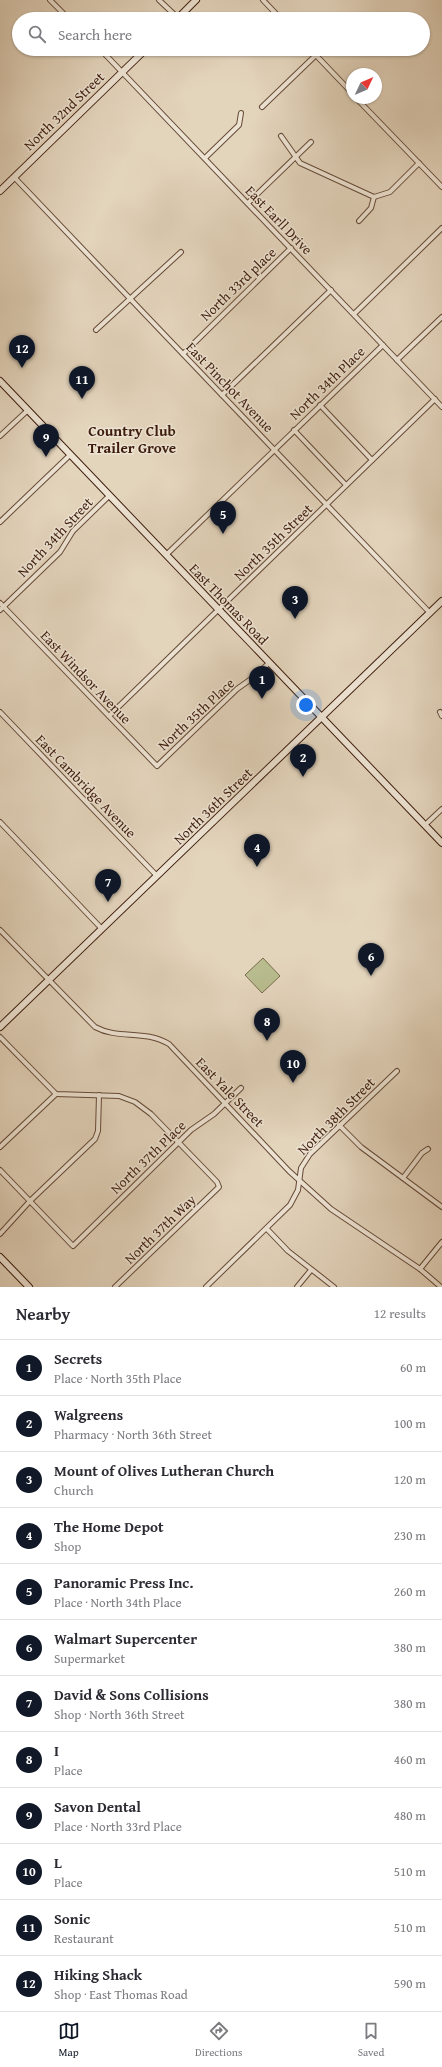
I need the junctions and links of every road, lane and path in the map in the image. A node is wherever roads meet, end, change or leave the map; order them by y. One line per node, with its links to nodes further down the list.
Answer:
1 (50, 0): 5 (street)
2 (159, 0): 6 (street)
3 (196, 0): 7 (main road)
4 (263, 0): 8 (street)
5 (63, 12)
6 (171, 12)
7 (183, 12)
8 (274, 12)
9 (107, 56): 13 (street, East Earll Drive)
10 (139, 56): 13 (main road, North 32nd Street)
11 (315, 56): 16 (street)
12 (317, 56): 14 (street)
13 (122, 72): 21 (street, East Earll Drive); 23 (main road, North 32nd Street)
14 (346, 87)
15 (362, 104): 22 (street)
16 (262, 108)
17 (241, 113): 21 (street)
18 (281, 136): 20 (street)
19 (311, 142): 20 (street)
20 (295, 157): 26 (street); 27 (street)
21 (205, 158): 27 (street, East Earll Drive)
22 (419, 163): 24 (street); 26 (street)
23 (14, 177): 25 (main road, North 32nd Street); 33 (street, East Pinchot Avenue)
24 (442, 187)
25 (0, 191)
26 (374, 197): 28 (street)
27 (248, 203): 30 (street, East Earll Drive)
28 (359, 221)
29 (442, 229): 34 (street)
30 (291, 248): 32 (street, East Earll Drive); 38 (street, North 33rd place)
31 (182, 252): 33 (street)
32 (331, 290): 34 (street, East Earll Drive); 41 (street)
33 (130, 298): 36 (street); 38 (street, East Pinchot Avenue)
34 (354, 314): 37 (street, East Earll Drive)
35 (442, 317): 39 (street)
36 (96, 330)
37 (383, 345): 39 (street, East Earll Drive); 43 (street, North 34th Place)
38 (183, 354): 41 (street, East Pinchot Avenue)
39 (397, 360): 42 (street, East Earll Drive)
40 (0, 381): 45 (main road, East Thomas Road)
41 (222, 395): 48 (street, East Pinchot Avenue)
42 (435, 399): 44 (street, East Earll Drive); 50 (street, North 35th Street)
43 (320, 405): 46 (street, North 34th Place); 50 (street)
44 (442, 406)
45 (28, 410): 47 (street); 49 (main road, East Thomas Road)
46 (294, 430): 48 (street, North 34th Place); 51 (street)
47 (0, 436)
48 (274, 450): 53 (street, East Pinchot Avenue); 55 (street, North 34th Place)
49 (70, 455): 52 (main road, East Thomas Road); 54 (street)
50 (373, 460): 51 (street, North 35th Street)
51 (346, 485): 53 (street, North 35th Street)
52 (109, 496): 55 (main road, East Thomas Road); 58 (street, North 34th Street)
53 (327, 504): 60 (street, North 35th Street); 61 (street, East Pinchot Avenue)
54 (0, 522)
55 (166, 555): 60 (main road, East Thomas Road)
56 (442, 601): 61 (main road, North 36th Street)
57 (0, 603): 58 (street, East Windsor Avenue)
58 (4, 606): 59 (street, North 34th Street); 64 (street, East Windsor Avenue)
59 (0, 610)
60 (219, 610): 62 (main road, East Thomas Road); 64 (street, North 35th Street)
61 (430, 613): 65 (main road, North 36th Street)
62 (269, 663): 65 (main road, East Thomas Road); 66 (street, North 35th Place)
63 (0, 712): 71 (street, East Cambridge Avenue)
64 (109, 716): 66 (street, East Windsor Avenue)
65 (322, 717): 69 (main road, East Thomas Road); 71 (main road, North 36th Street)
66 (157, 766)
67 (442, 809): 69 (street)
68 (0, 822): 72 (street)
69 (425, 825): 70 (main road, East Thomas Road)
70 (442, 843)
71 (157, 876): 72 (main road, North 36th Street)
72 (102, 929): 74 (main road, North 36th Street)
73 (0, 930): 74 (street, East Yale Street)
74 (49, 980): 75 (main road, North 36th Street); 81 (street, East Yale Street)
75 (0, 1028)
76 (0, 1037): 79 (street)
77 (397, 1071): 82 (street, North 38th Street)
78 (241, 1088): 81 (street, North 37th Place)
79 (56, 1094): 80 (street); 84 (street)
80 (99, 1095): 83 (street); 89 (street)
81 (225, 1103): 83 (street, North 37th Place); 88 (street, East Yale Street)
82 (339, 1126): 87 (street); 88 (street, North 38th Street)
83 (178, 1142): 89 (street, North 37th Place); 98 (street, North 37th Way)
84 (0, 1147)
85 (428, 1149): 87 (street)
86 (0, 1170): 89 (street)
87 (403, 1178): 90 (street)
88 (299, 1179): 91 (street, North 38th Street); 95 (street, East Yale Street)
89 (30, 1201): 92 (street)
90 (442, 1207)
91 (267, 1229): 96 (street); 99 (street, North 38th Street)
92 (0, 1234)
93 (442, 1242): 95 (street)
94 (0, 1257): 97 (main road)
95 (420, 1269): 102 (street, East Yale Street)
96 (311, 1270): 100 (street); 101 (street)
97 (29, 1287)
98 (115, 1287)
99 (206, 1287)
100 (297, 1287)
101 (334, 1287)
102 (441, 1287)

